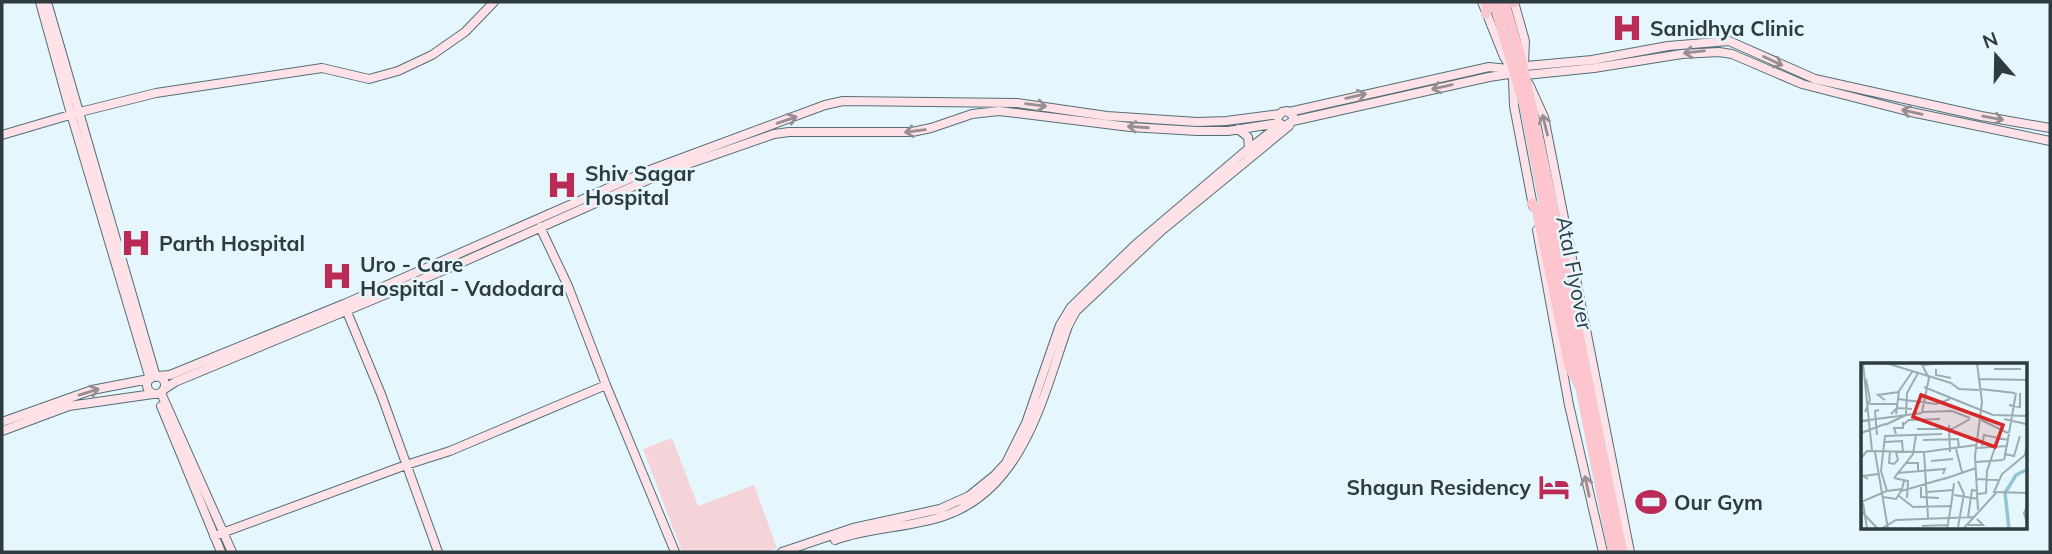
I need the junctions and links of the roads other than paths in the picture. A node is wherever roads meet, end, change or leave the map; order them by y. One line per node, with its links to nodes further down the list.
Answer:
1 (40, 2): 10 (street)
2 (47, 2): 10 (street)
3 (494, 2): 10 (street)
4 (1484, 2): 7 (main road)
5 (1494, 2): 23 (main road, Atal Flyover, bridge)
6 (1511, 2): 8 (street); 38 (main road, Atal Flyover, bridge)
7 (1486, 14): 9 (street)
8 (1525, 70): 9 (street); 9 (street); 12 (street, one-way to 12); 15 (street, one-way to 8); 39 (street, one-way to 8)
9 (1510, 72): 11 (street, one-way to 11); 11 (street, one-way to 9); 17 (street)
10 (75, 113): 14 (street); 21 (street)
11 (1284, 122): 13 (street); 16 (street); 18 (street, one-way to 11); 19 (street)
12 (2050, 128)
13 (1238, 130): 16 (street); 18 (street, one-way to 18)
14 (2, 135)
15 (2050, 141)
16 (1249, 148): 19 (street)
17 (1535, 207): 23 (main road, bridge); 36 (street, one-way to 17)
18 (539, 225): 20 (street); 22 (street)
19 (1151, 235): 34 (street); 35 (street)
20 (345, 308): 21 (street); 24 (street); 27 (street)
21 (153, 378): 24 (street); 24 (street); 25 (street, one-way to 21)
22 (606, 385): 27 (street); 33 (street)
23 (1580, 387): 37 (main road, Atal Flyover, bridge)
24 (158, 393): 26 (street); 28 (street); 29 (street)
25 (2, 422)
26 (2, 431)
27 (407, 465): 28 (street); 32 (street)
28 (223, 533): 29 (street); 31 (street)
29 (214, 536): 30 (street)
30 (221, 552)
31 (232, 552)
32 (438, 552)
33 (674, 552)
34 (782, 552)
35 (798, 552)
36 (1603, 552)
37 (1613, 552)
38 (1622, 552)
39 (1630, 552)

